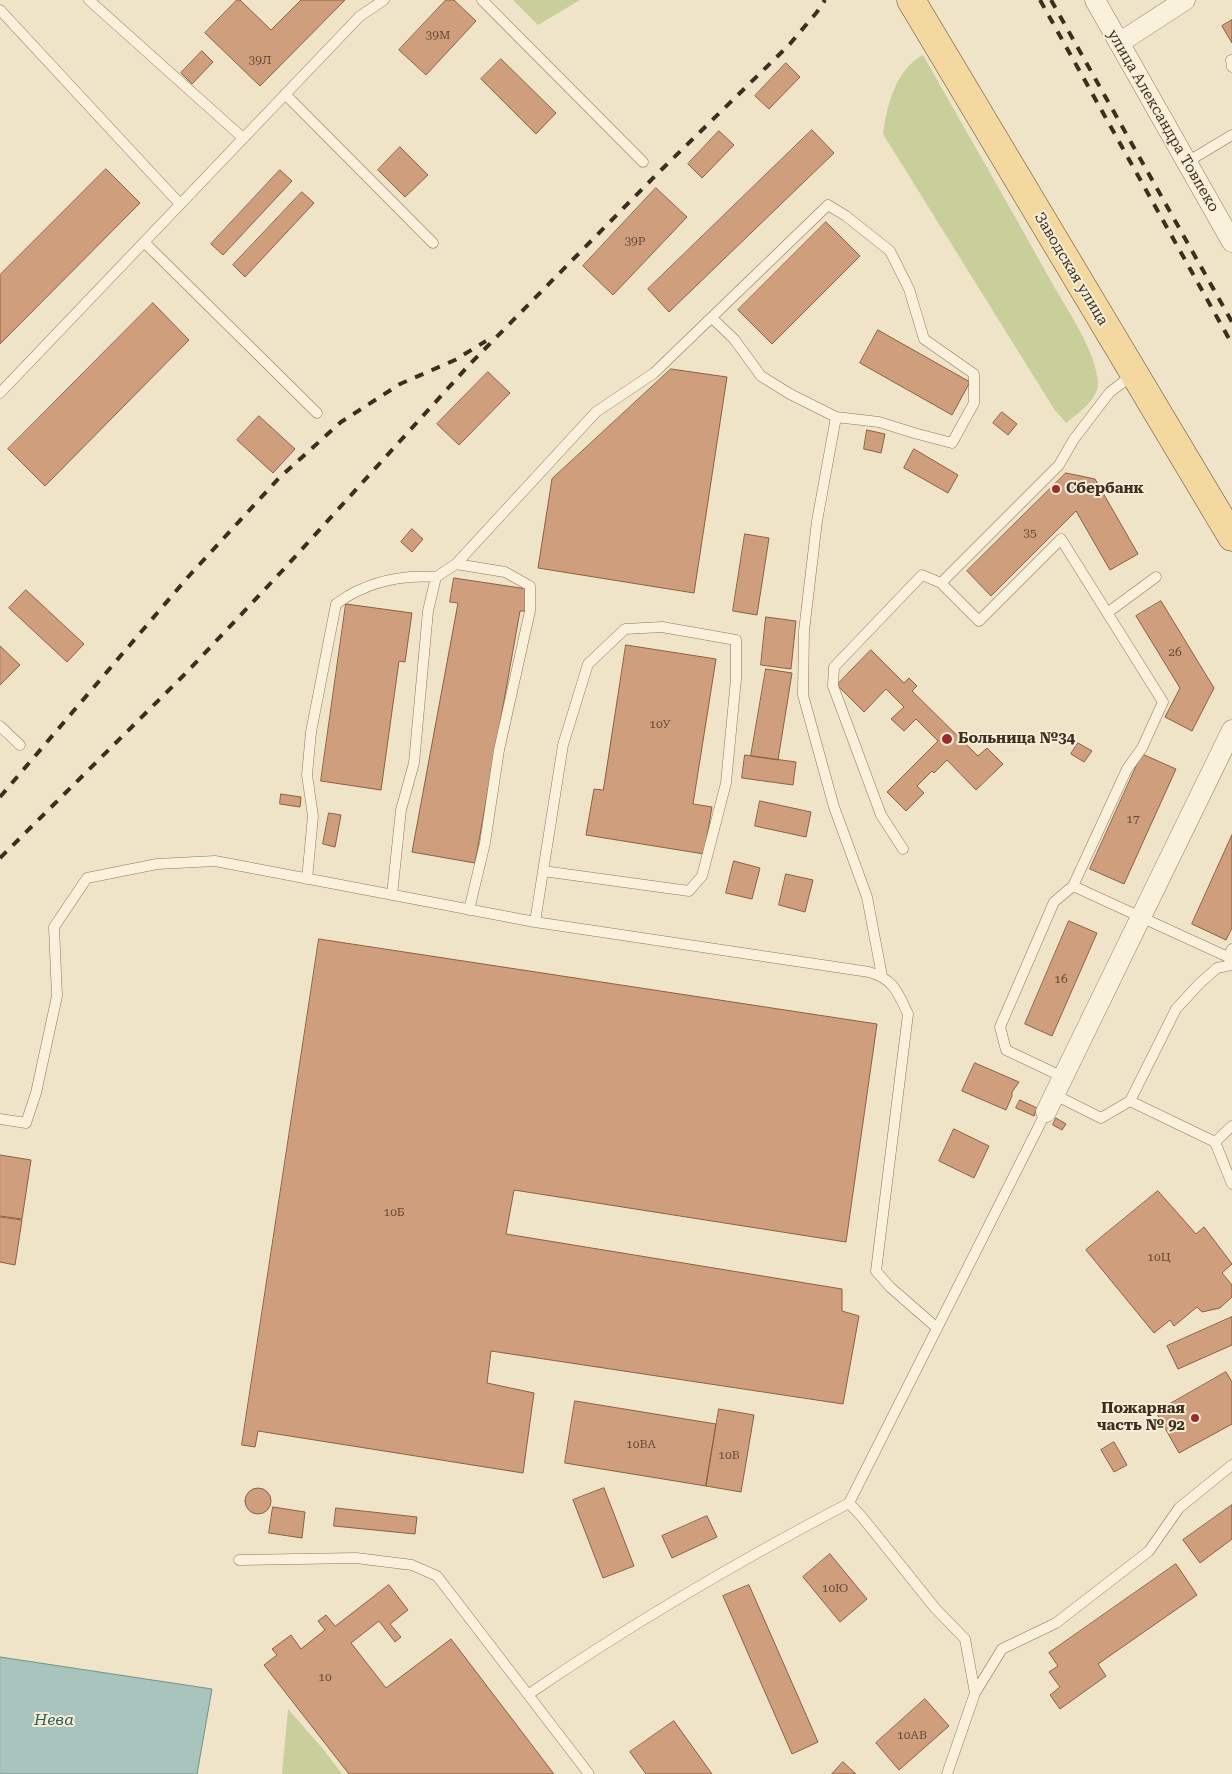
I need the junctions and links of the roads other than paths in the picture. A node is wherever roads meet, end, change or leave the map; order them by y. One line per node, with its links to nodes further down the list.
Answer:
1 (89, 0): 11 (lane)
2 (384, 0): 9 (lane)
3 (482, 0): 12 (lane)
4 (911, 0): 19 (main road, Заводская улица)
5 (1095, 0): 8 (street, улица Александра Товпеко)
6 (1185, 0): 8 (street)
7 (0, 10): 14 (lane)
8 (1119, 43): 13 (street, улица Александра Товпеко)
9 (285, 94): 11 (lane); 17 (lane)
10 (1232, 135): 13 (lane)
11 (243, 138): 14 (lane)
12 (643, 162)
13 (1187, 162): 16 (street, улица Александра Товпеко)
14 (180, 204): 15 (lane)
15 (144, 242): 20 (lane); 21 (lane)
16 (1232, 242)
17 (433, 243)
18 (712, 318): 22 (lane); 22 (lane); 24 (lane)
19 (1135, 374): 23 (main road, Заводская улица); 27 (lane)
20 (0, 393)
21 (317, 413)
22 (836, 417): 41 (lane)
23 (1232, 537)
24 (456, 564): 25 (lane); 37 (lane)
25 (436, 577): 34 (lane); 36 (lane)
26 (1156, 577): 28 (lane)
27 (941, 583): 28 (lane); 32 (lane)
28 (1107, 612): 35 (lane)
29 (0, 726): 31 (lane)
30 (1232, 730): 38 (street)
31 (20, 745)
32 (903, 849)
33 (543, 871): 33 (lane); 39 (lane)
34 (307, 879): 36 (lane); 45 (lane)
35 (1073, 886): 38 (lane); 42 (lane)
36 (392, 895): 37 (lane)
37 (469, 910): 39 (lane)
38 (1141, 917): 40 (lane); 42 (street)
39 (535, 922): 41 (lane)
40 (1231, 957): 43 (lane)
41 (882, 976): 49 (lane)
42 (1063, 1077): 44 (street)
43 (1130, 1101): 44 (lane); 47 (lane)
44 (1051, 1104): 49 (lane)
45 (0, 1119)
46 (1232, 1126): 47 (lane)
47 (1215, 1142): 48 (lane)
48 (1232, 1184)
49 (937, 1328): 51 (lane)
50 (1232, 1465): 53 (lane)
51 (849, 1503): 53 (lane); 54 (lane)
52 (239, 1560): 54 (lane)
53 (975, 1693): 56 (lane)
54 (529, 1694): 55 (lane)
55 (588, 1774)
56 (947, 1774)

